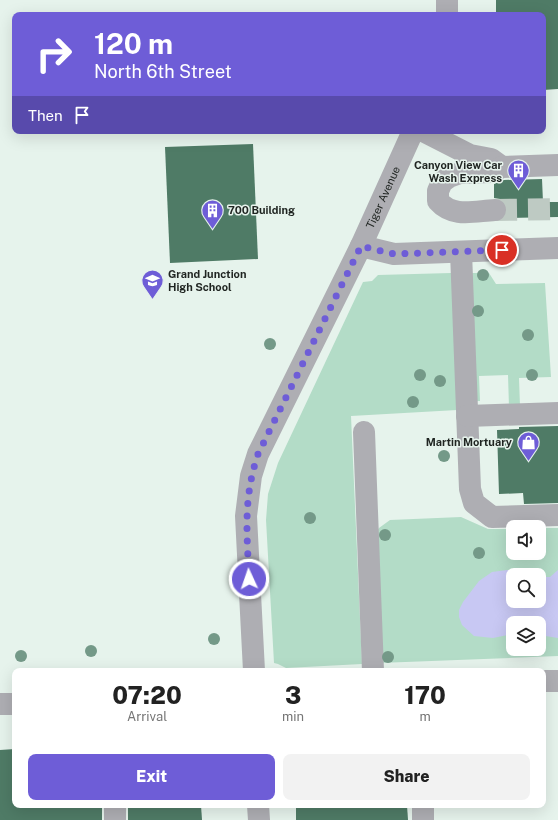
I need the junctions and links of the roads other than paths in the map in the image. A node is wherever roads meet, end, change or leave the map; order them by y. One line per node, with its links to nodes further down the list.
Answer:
1 (447, 0): 2 (street)
2 (447, 12)
3 (412, 134): 10 (street, Tiger Avenue)
4 (429, 134): 5 (street)
5 (450, 145): 7 (street); 8 (street)
6 (558, 165): 7 (street)
7 (502, 167): 8 (street)
8 (438, 201): 9 (street)
9 (495, 210)
10 (361, 246): 12 (street); 17 (street, Tiger Avenue)
11 (558, 248): 12 (street)
12 (461, 252): 14 (street)
13 (558, 413): 14 (street)
14 (467, 416): 16 (street)
15 (364, 432): 18 (street)
16 (558, 515)
17 (254, 668)
18 (373, 668)
19 (546, 681): 20 (street)
20 (558, 681)
21 (0, 704): 22 (street)
22 (12, 704)
23 (115, 808): 26 (street)
24 (258, 808): 27 (street)
25 (423, 808): 28 (street)
26 (115, 820)
27 (259, 820)
28 (423, 820)

